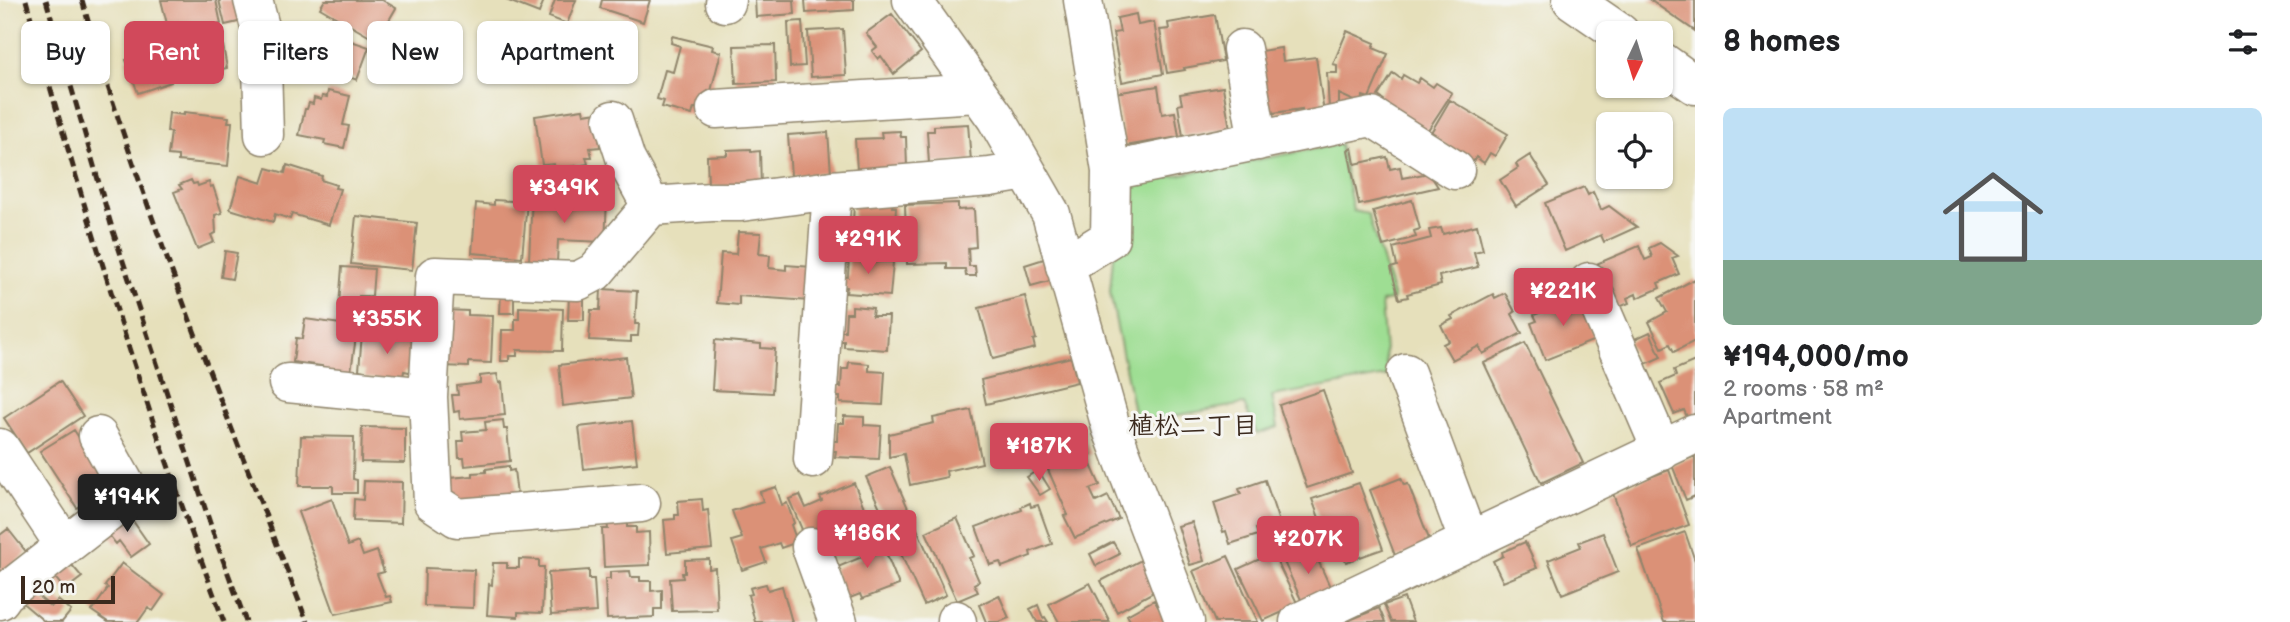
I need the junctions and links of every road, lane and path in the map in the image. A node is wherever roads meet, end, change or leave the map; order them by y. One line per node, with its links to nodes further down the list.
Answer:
1 (253, 0): 12 (street)
2 (912, 0): 9 (street)
3 (1083, 0): 16 (street)
4 (1572, 0): 5 (street)
5 (1603, 21)
6 (1242, 48): 13 (street)
7 (1673, 69): 8 (street)
8 (1695, 85)
9 (978, 93): 10 (street); 15 (street)
10 (716, 108)
11 (613, 120): 18 (street)
12 (264, 135)
13 (1258, 141): 14 (street); 16 (street)
14 (1455, 170)
15 (1026, 171): 17 (street); 19 (street)
16 (1111, 172): 19 (street)
17 (832, 190): 18 (street); 27 (street)
18 (651, 206): 23 (street)
19 (1065, 265): 36 (street)
20 (1589, 282): 25 (street)
21 (1406, 373): 29 (street)
22 (288, 383): 23 (street)
23 (428, 397): 28 (street)
24 (98, 436): 30 (street)
25 (1679, 442): 29 (street)
26 (0, 448): 30 (street)
27 (813, 459)
28 (641, 503)
29 (1469, 542): 37 (street)
30 (65, 547): 32 (street)
31 (811, 547): 35 (street)
32 (0, 600)
33 (0, 619): 34 (street)
34 (4, 622)
35 (838, 622)
36 (1185, 622)
37 (1299, 622)

